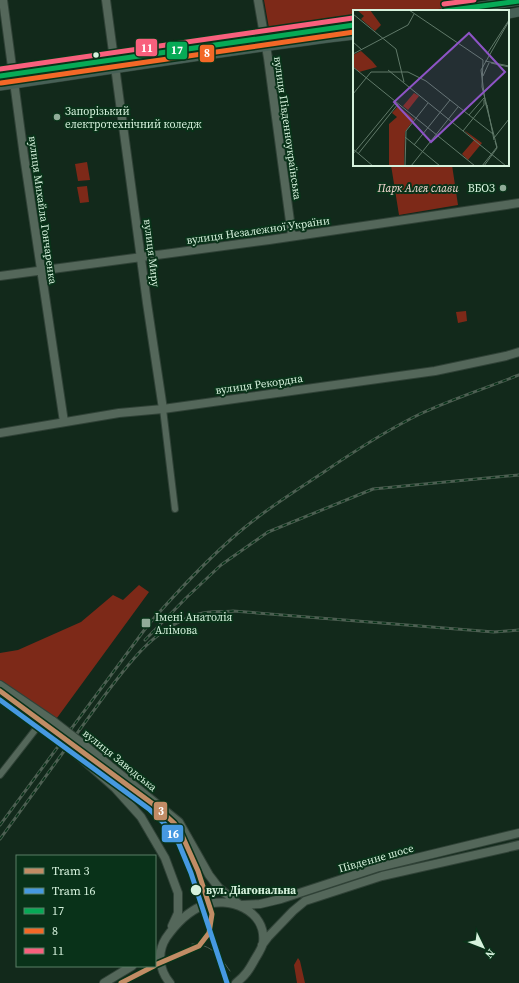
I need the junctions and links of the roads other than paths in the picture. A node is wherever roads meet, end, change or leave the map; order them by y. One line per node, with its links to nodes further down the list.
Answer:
1 (3, 0): 16 (street, вулиця Михайла Гончаренка)
2 (106, 0): 13 (street, вулиця Миру)
3 (258, 0): 12 (street, вулиця Південноукраїнська)
4 (519, 1): 6 (main road)
5 (479, 5): 6 (main road); 7 (main road)
6 (505, 5)
7 (451, 10)
8 (519, 12): 9 (main road)
9 (509, 14)
10 (353, 25): 12 (main road)
11 (353, 35): 12 (main road)
12 (265, 42): 13 (main road); 14 (main road); 19 (street, вулиця Південноукраїнська)
13 (115, 59): 14 (street, вулиця Миру); 16 (main road)
14 (116, 70): 16 (main road); 20 (street, вулиця Миру)
15 (0, 76): 16 (main road)
16 (13, 79): 17 (main road); 21 (street, вулиця Михайла Гончаренка)
17 (0, 86)
18 (519, 203): 19 (street, вулиця Незалежної України)
19 (292, 236): 20 (street, вулиця Незалежної України)
20 (141, 257): 21 (street, вулиця Незалежної України); 24 (street, вулиця Миру)
21 (41, 271): 22 (street, вулиця Незалежної України); 25 (street, вулиця Михайла Гончаренка)
22 (0, 276)
23 (519, 352): 24 (street, вулиця Рекордна)
24 (163, 409): 25 (street, вулиця Рекордна); 27 (street, вулиця Миру)
25 (64, 422): 26 (street, вулиця Рекордна)
26 (0, 433)
27 (175, 509)
28 (0, 685): 34 (street, вулиця Заводська, bridge)
29 (0, 698): 30 (street, вулиця Заводська)
30 (39, 725): 31 (street); 35 (street, вулиця Заводська, bridge)
31 (0, 775)
32 (519, 833): 34 (street, Південне шосе)
33 (519, 844): 36 (street, Південне шосе)
34 (240, 905): 35 (street, Південне шосе); 36 (street, вулиця Заводська)
35 (170, 931): 37 (street)
36 (262, 945): 39 (street, Південне шосе)
37 (158, 948): 41 (street)
38 (130, 967): 40 (street)
39 (247, 974): 42 (street); 43 (street)
40 (104, 983)
41 (170, 983)
42 (236, 983)
43 (246, 983)

